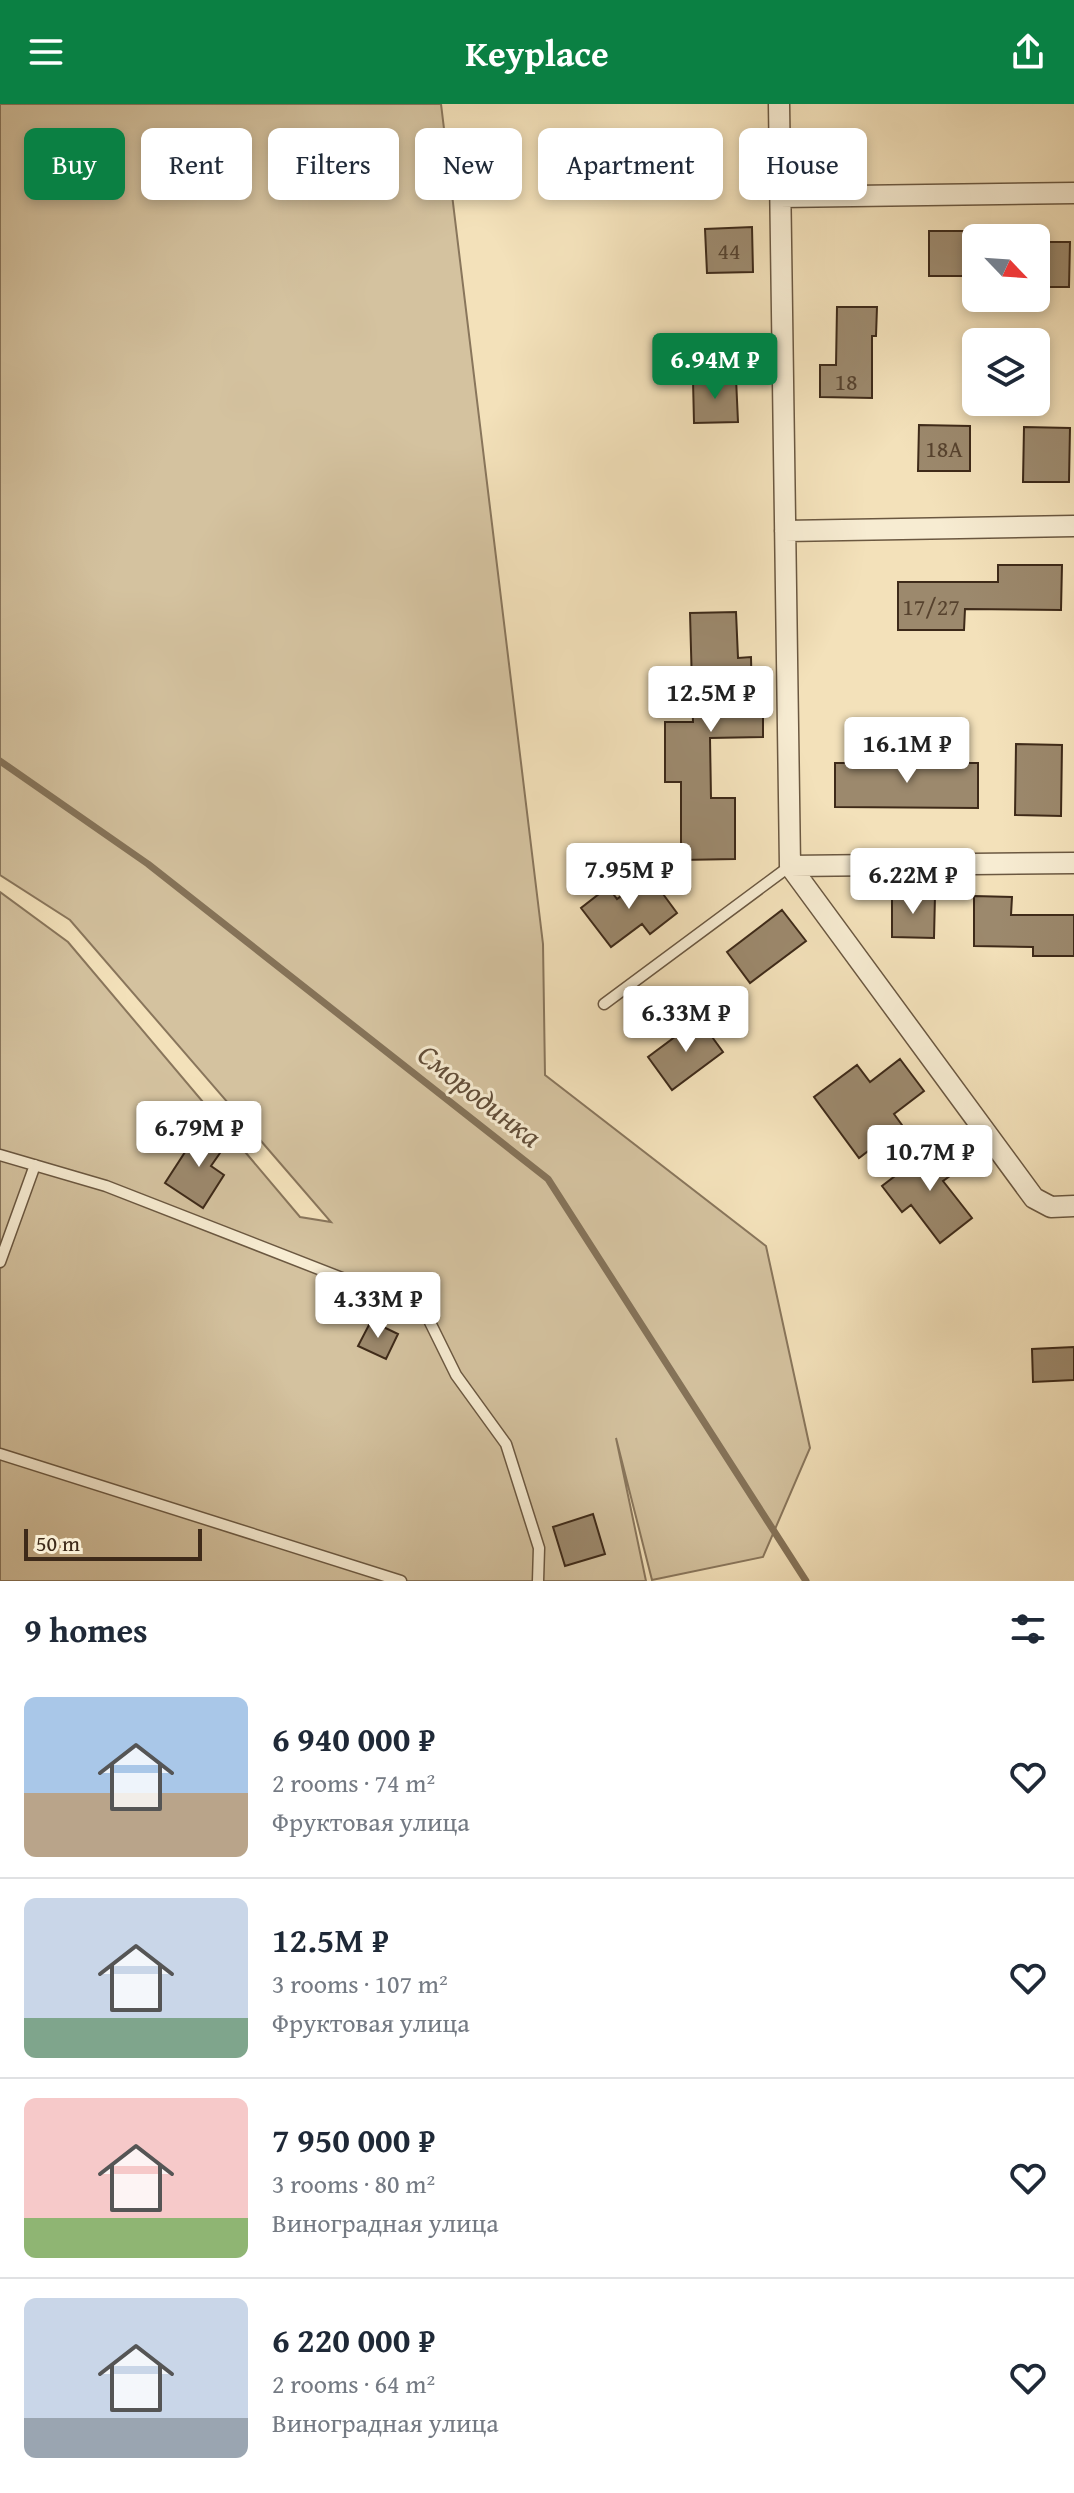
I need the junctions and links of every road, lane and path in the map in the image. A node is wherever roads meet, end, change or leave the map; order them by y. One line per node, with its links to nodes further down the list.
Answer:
1 (779, 104): 2 (street)
2 (779, 128)
3 (1074, 193): 4 (street)
4 (867, 196)
5 (780, 200): 7 (street)
6 (1074, 526): 7 (street)
7 (785, 531): 9 (street)
8 (1074, 863): 9 (street)
9 (790, 866): 10 (lane); 13 (street)
10 (604, 1004)
11 (0, 1155): 12 (lane)
12 (35, 1165): 14 (lane); 17 (lane)
13 (1074, 1206)
14 (0, 1262)
15 (0, 1454): 16 (lane)
16 (401, 1581)
17 (538, 1581)

